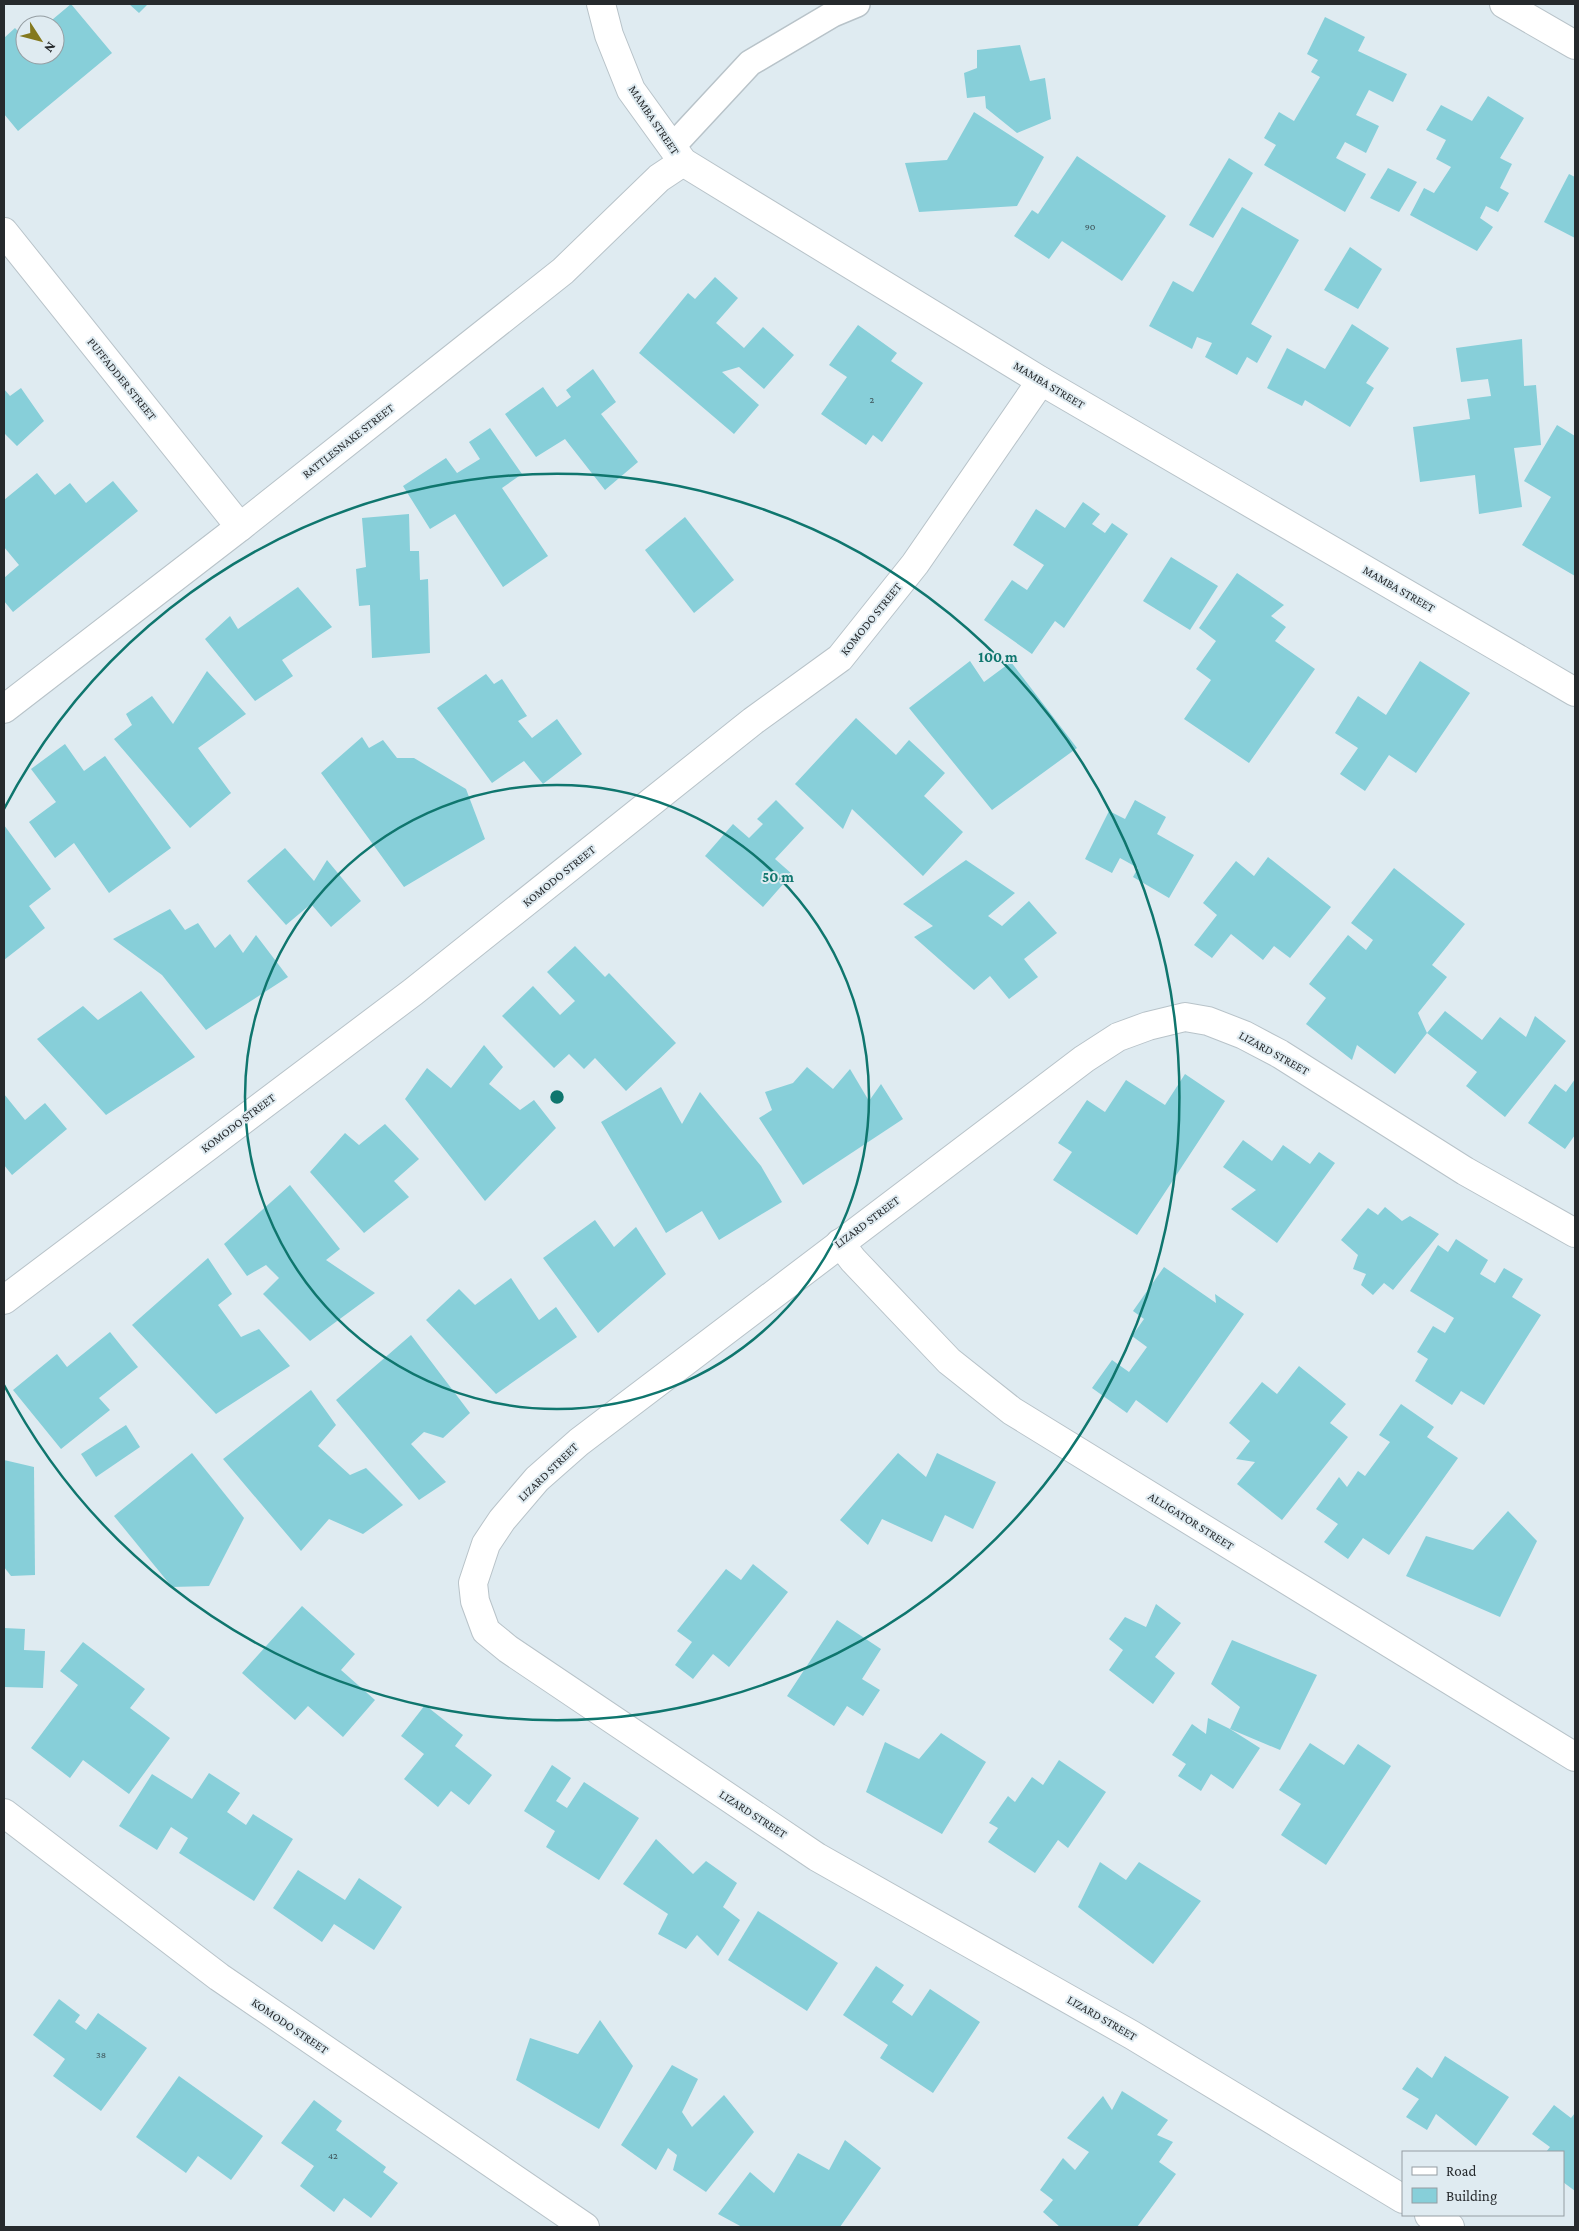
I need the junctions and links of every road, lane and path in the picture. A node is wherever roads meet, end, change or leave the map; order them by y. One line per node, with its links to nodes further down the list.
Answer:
1 (601, 4): 5 (street, MAMBA STREET)
2 (857, 4): 5 (lane)
3 (1504, 4): 4 (street)
4 (1575, 45)
5 (677, 155): 7 (street, MAMBA STREET); 8 (street, RATTLESNAKE STREET)
6 (4, 232): 8 (street, PUFFADDER STREET)
7 (1041, 380): 9 (street, MAMBA STREET); 13 (street, KOMODO STREET)
8 (240, 527): 10 (street, RATTLESNAKE STREET)
9 (1575, 692)
10 (4, 710)
11 (1575, 1233): 12 (street, LIZARD STREET)
12 (840, 1243): 14 (street, ALLIGATOR STREET); 16 (street, LIZARD STREET)
13 (4, 1300)
14 (1575, 1757)
15 (4, 1813): 18 (street, KOMODO STREET)
16 (1402, 2198)
17 (1431, 2216): 19 (street)
18 (585, 2227)
19 (1450, 2227)

